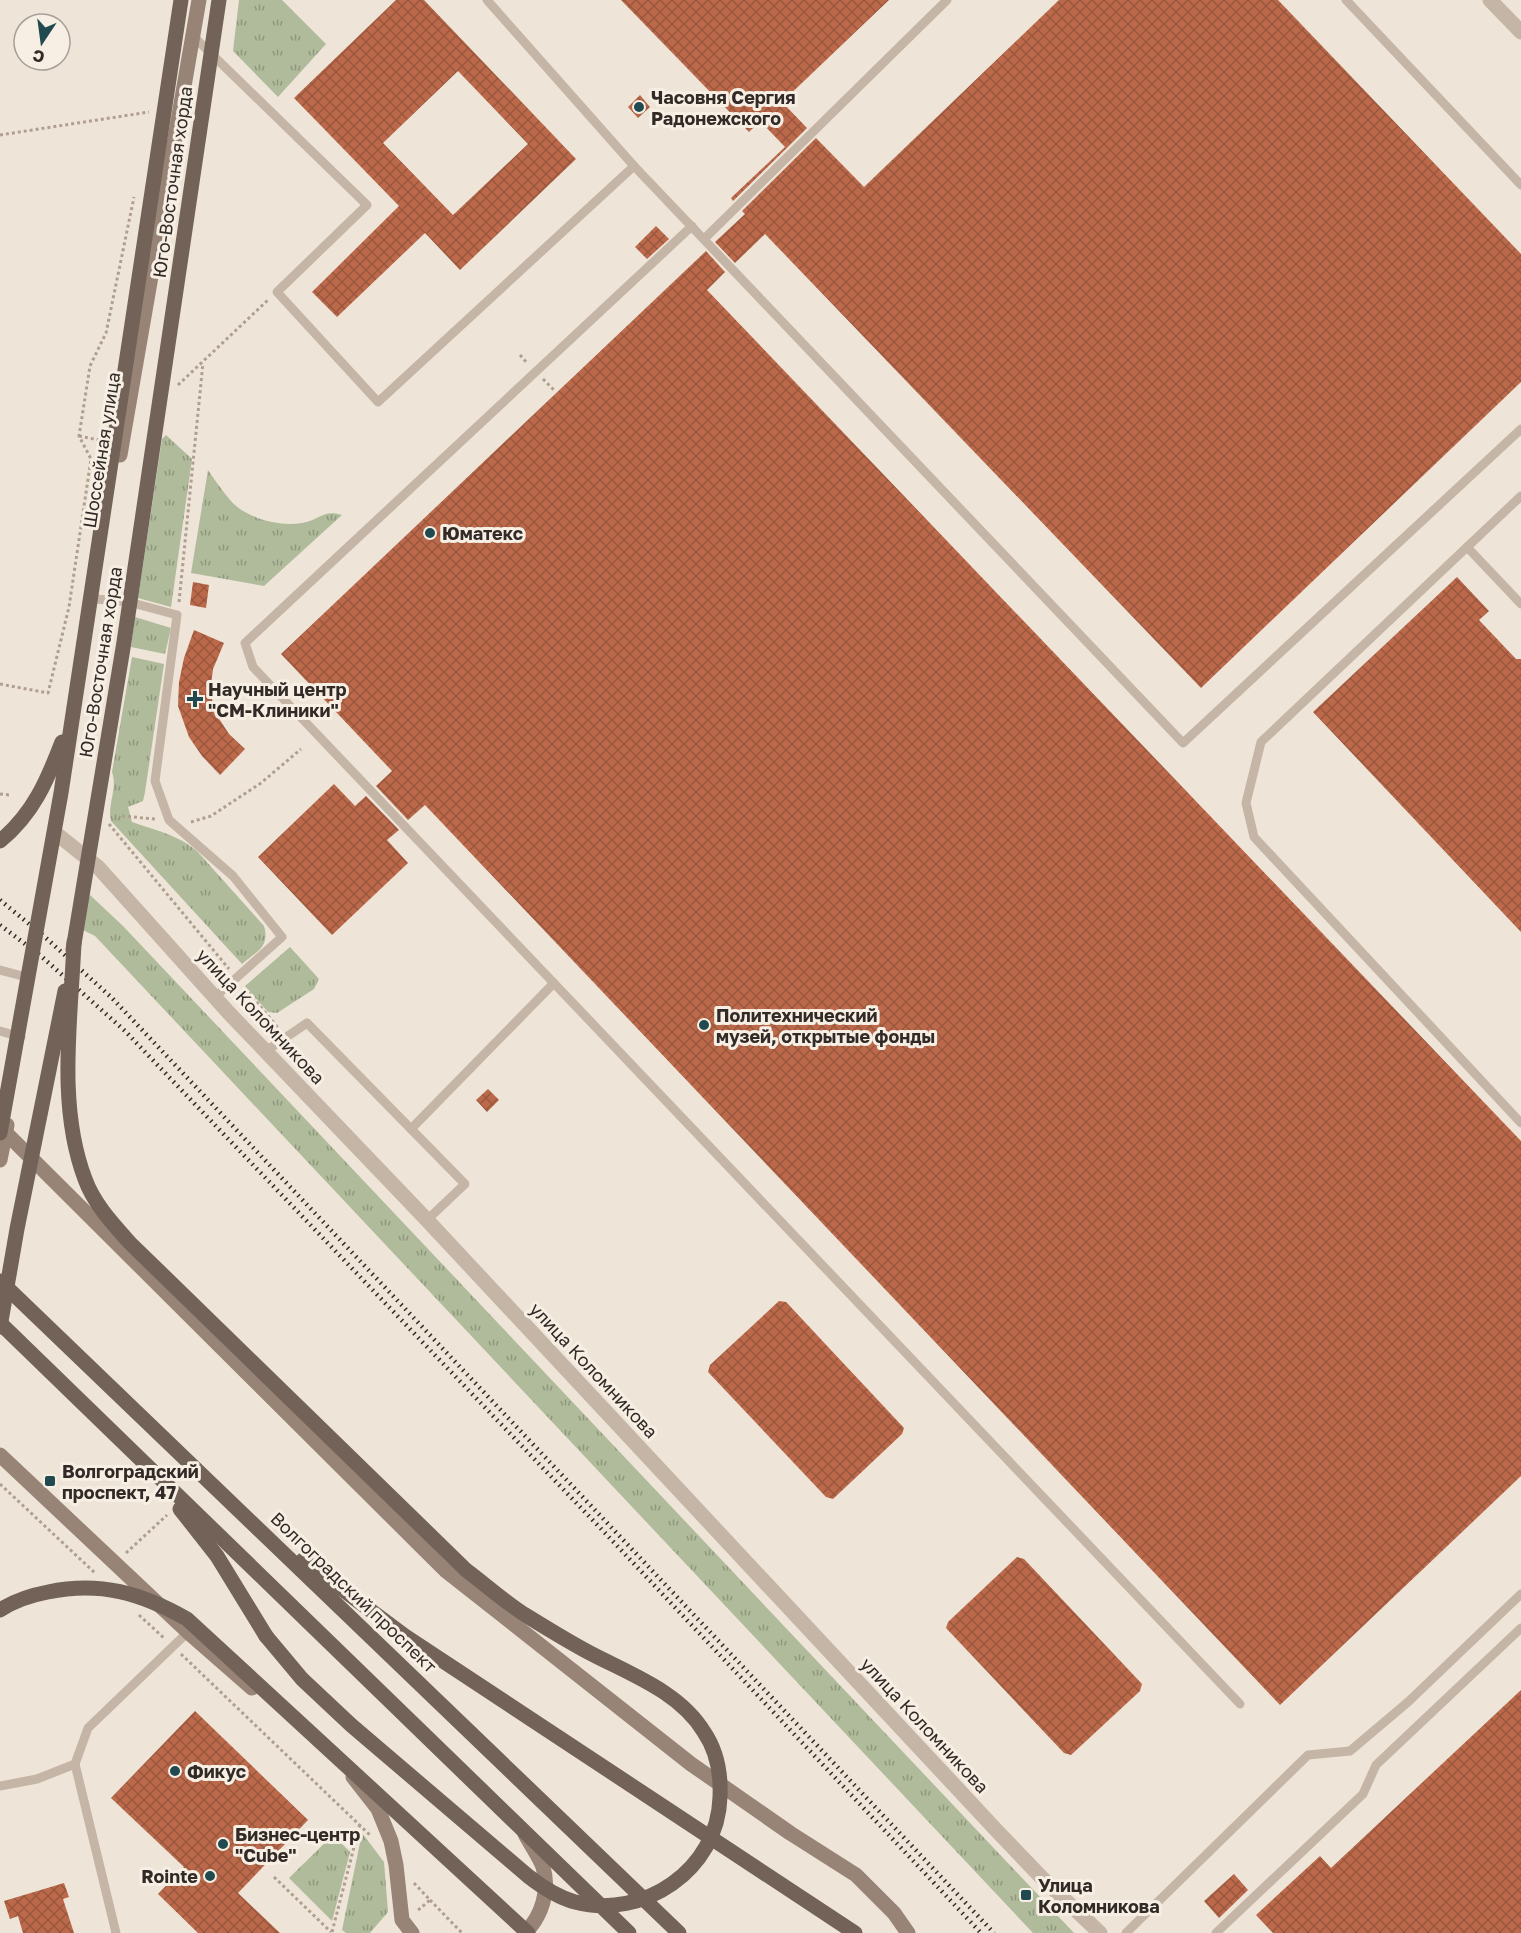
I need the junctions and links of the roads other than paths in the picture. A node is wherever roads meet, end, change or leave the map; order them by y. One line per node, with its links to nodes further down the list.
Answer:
1 (181, 0): 19 (main road, Юго-Восточная хорда, bridge)
2 (200, 0): 9 (main road, Шоссейная улица)
3 (219, 0): 23 (main road, Юго-Восточная хорда, bridge)
4 (487, 0): 10 (lane)
5 (947, 0): 13 (lane)
6 (1346, 0): 11 (lane)
7 (1490, 0): 8 (street)
8 (1521, 32)
9 (193, 36): 10 (lane); 17 (main road, Шоссейная улица)
10 (634, 166): 12 (lane)
11 (1521, 185)
12 (692, 226): 13 (lane); 26 (lane)
13 (704, 239): 14 (lane)
14 (1521, 429)
15 (1521, 496): 16 (lane)
16 (1467, 548): 18 (lane); 32 (lane)
17 (96, 599): 20 (main road, Шоссейная улица); 27 (lane)
18 (1521, 604)
19 (74, 708): 21 (main road, bridge); 34 (main road, Юго-Восточная хорда, bridge)
20 (58, 835): 22 (main road, Шоссейная улица); 27 (street, улица Коломникова)
21 (0, 841)
22 (45, 908)
23 (74, 942): 38 (main road, Юго-Восточная хорда, bridge); 40 (main road, bridge)
24 (0, 970): 25 (lane)
25 (34, 972): 29 (main road)
26 (554, 983): 33 (lane); 46 (lane)
27 (214, 997): 30 (street, улица Коломникова)
28 (0, 1030): 29 (lane)
29 (22, 1038): 31 (main road)
30 (266, 1051): 33 (lane); 36 (street, улица Коломникова)
31 (6, 1098): 34 (main road)
32 (1521, 1123)
33 (411, 1129): 36 (lane)
34 (3, 1132): 35 (main road); 56 (main road)
35 (0, 1160)
36 (427, 1221): 57 (street, улица Коломникова)
37 (2, 1283): 41 (main road, Волгоградский проспект)
38 (0, 1325): 40 (main road)
39 (0, 1455): 45 (main road)
40 (143, 1462): 49 (main road)
41 (253, 1522): 54 (main road, Волгоградский проспект); 55 (main road)
42 (1521, 1594): 58 (lane)
43 (0, 1610): 52 (main road, bridge)
44 (1521, 1628): 59 (lane)
45 (188, 1632): 47 (lane); 50 (main road)
46 (1240, 1704)
47 (75, 1764): 48 (lane); 51 (lane)
48 (0, 1786)
49 (523, 1831): 52 (main road); 53 (main road)
50 (408, 1928)
51 (116, 1933)
52 (526, 1933)
53 (629, 1933)
54 (680, 1933)
55 (855, 1933)
56 (908, 1933)
57 (1100, 1933)
58 (1126, 1933)
59 (1216, 1933)

